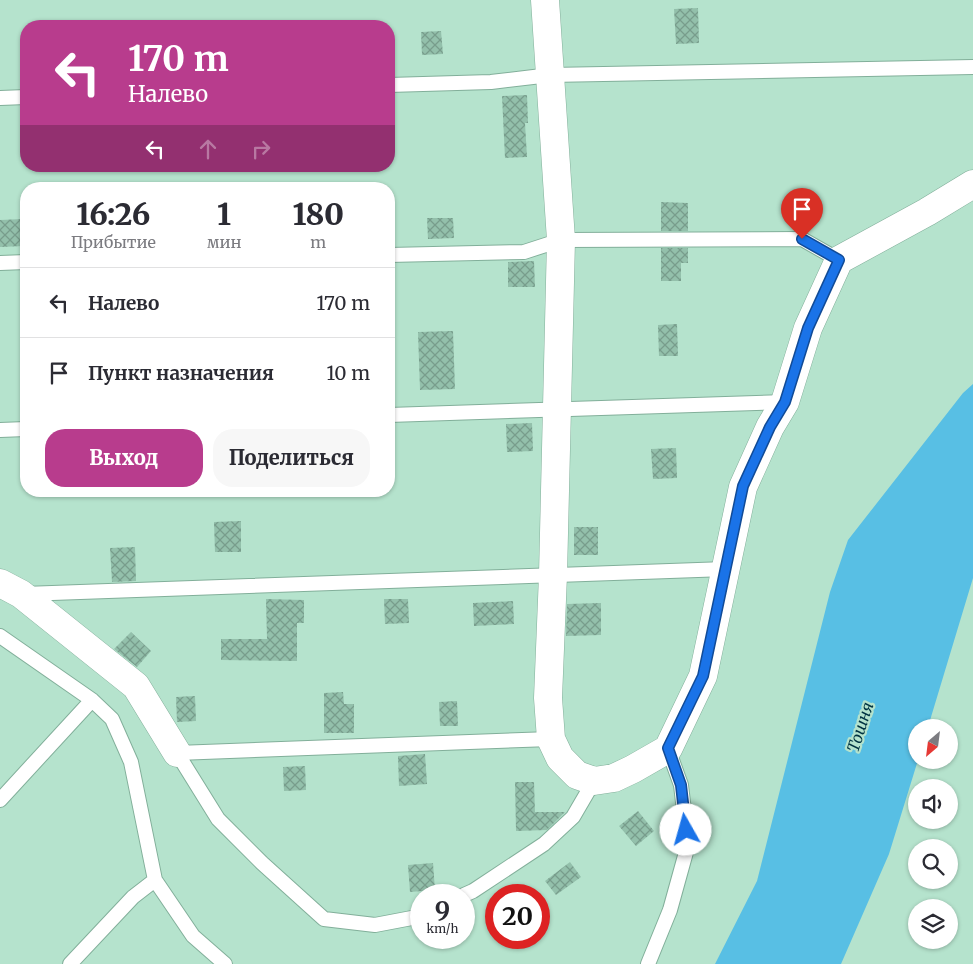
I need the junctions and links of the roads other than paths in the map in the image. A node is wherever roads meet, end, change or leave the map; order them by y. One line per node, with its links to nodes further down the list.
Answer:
1 (545, 0): 3 (street)
2 (973, 67): 3 (lane)
3 (550, 75): 4 (lane); 8 (street)
4 (395, 85)
5 (20, 97): 6 (lane)
6 (0, 98)
7 (973, 184): 10 (street)
8 (561, 240): 9 (lane); 10 (lane); 14 (street)
9 (395, 255)
10 (839, 260): 13 (street)
11 (20, 262): 12 (lane)
12 (0, 263)
13 (785, 402): 14 (lane); 18 (street)
14 (558, 408): 15 (lane); 19 (street)
15 (395, 415)
16 (20, 429): 17 (lane)
17 (0, 430)
18 (726, 569): 19 (lane); 24 (street)
19 (553, 575): 20 (lane); 23 (street)
20 (10, 588): 25 (street)
21 (0, 636): 22 (lane)
22 (92, 700): 27 (lane); 28 (lane)
23 (551, 739): 25 (lane); 26 (street)
24 (668, 748): 26 (street); 33 (lane)
25 (177, 752): 30 (lane)
26 (594, 781): 29 (lane)
27 (0, 800)
28 (155, 880): 31 (lane); 32 (lane)
29 (475, 890)
30 (410, 918)
31 (70, 964)
32 (225, 964)
33 (648, 964)

